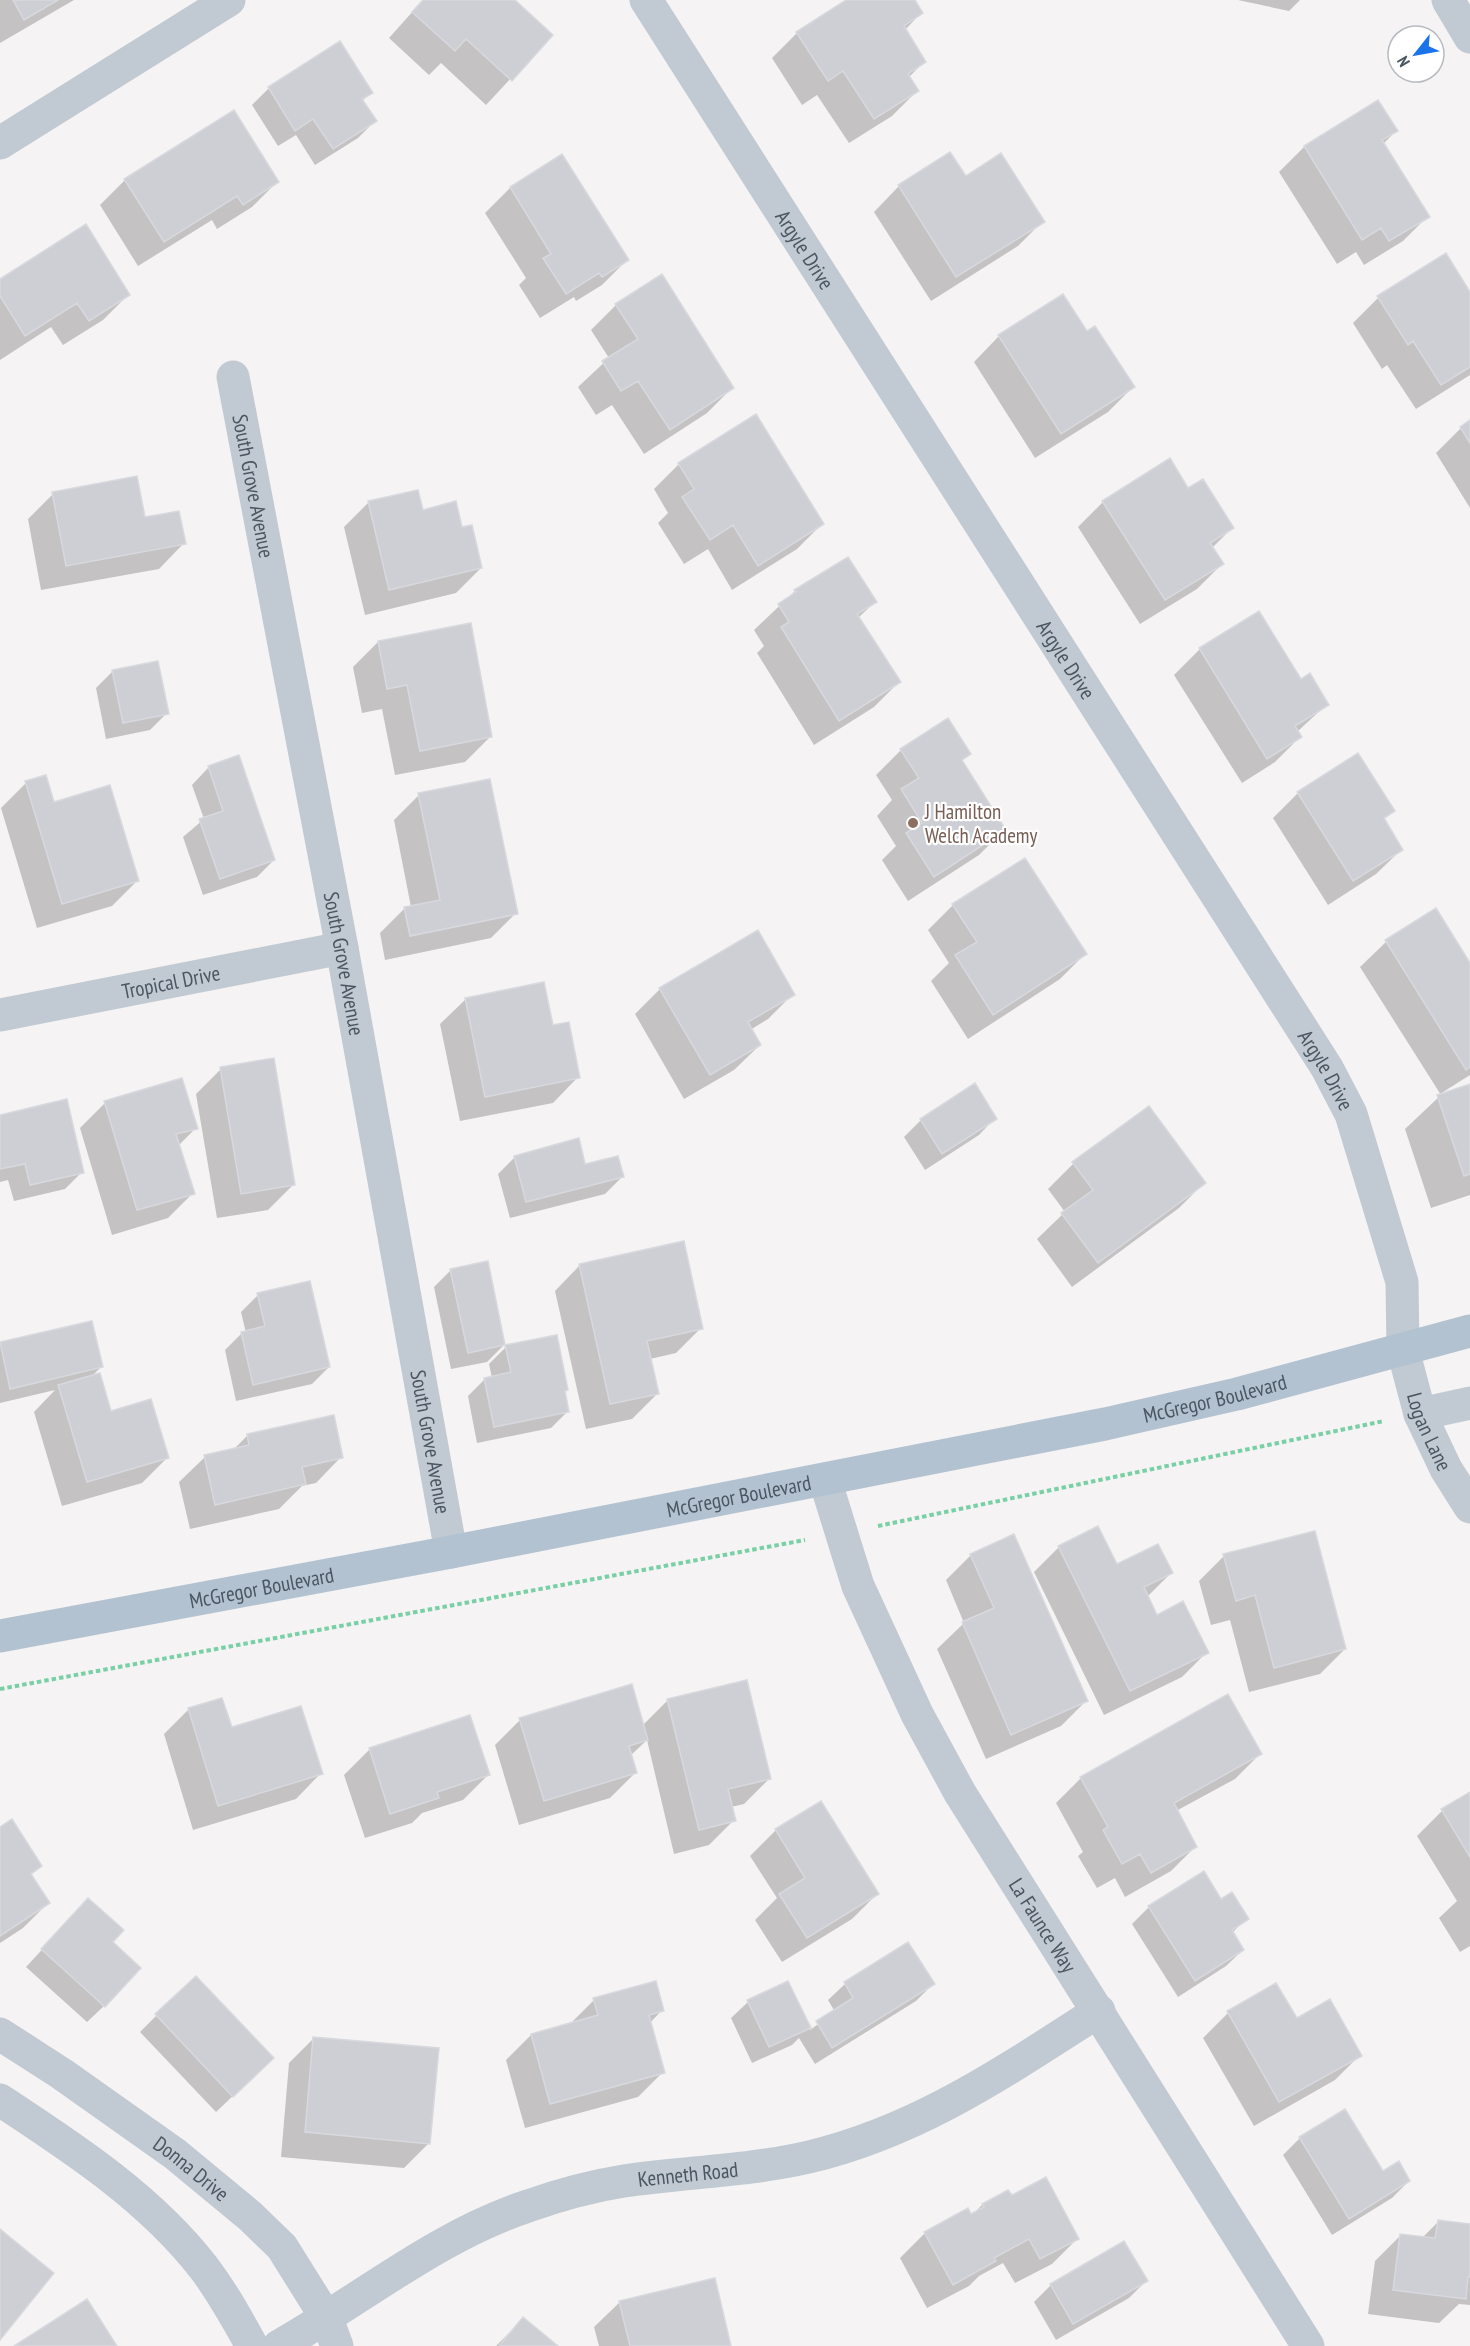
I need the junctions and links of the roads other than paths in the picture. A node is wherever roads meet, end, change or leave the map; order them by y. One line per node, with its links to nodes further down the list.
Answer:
1 (229, 0): 5 (street)
2 (646, 0): 10 (street, Argyle Drive)
3 (1448, 0): 4 (street)
4 (1470, 37)
5 (0, 143)
6 (233, 377): 7 (street, South Grove Avenue)
7 (342, 948): 8 (street, Tropical Drive); 15 (street, South Grove Avenue)
8 (0, 1016)
9 (1470, 1331): 10 (main road, McGregor Boulevard)
10 (1403, 1350): 12 (street, Logan Lane); 13 (main road, McGregor Boulevard)
11 (1470, 1403): 12 (street)
12 (1420, 1414): 14 (street, Logan Lane)
13 (825, 1480): 15 (main road, McGregor Boulevard); 17 (street, La Faunce Way)
14 (1470, 1507)
15 (452, 1552): 16 (main road, McGregor Boulevard)
16 (0, 1636)
17 (1099, 2011): 20 (street, Kenneth Road); 23 (street, La Faunce Way)
18 (0, 2034): 20 (street, Donna Drive)
19 (0, 2100): 21 (street)
20 (332, 2332): 22 (street, Kenneth Road)
21 (252, 2346)
22 (279, 2346)
23 (1308, 2346)

